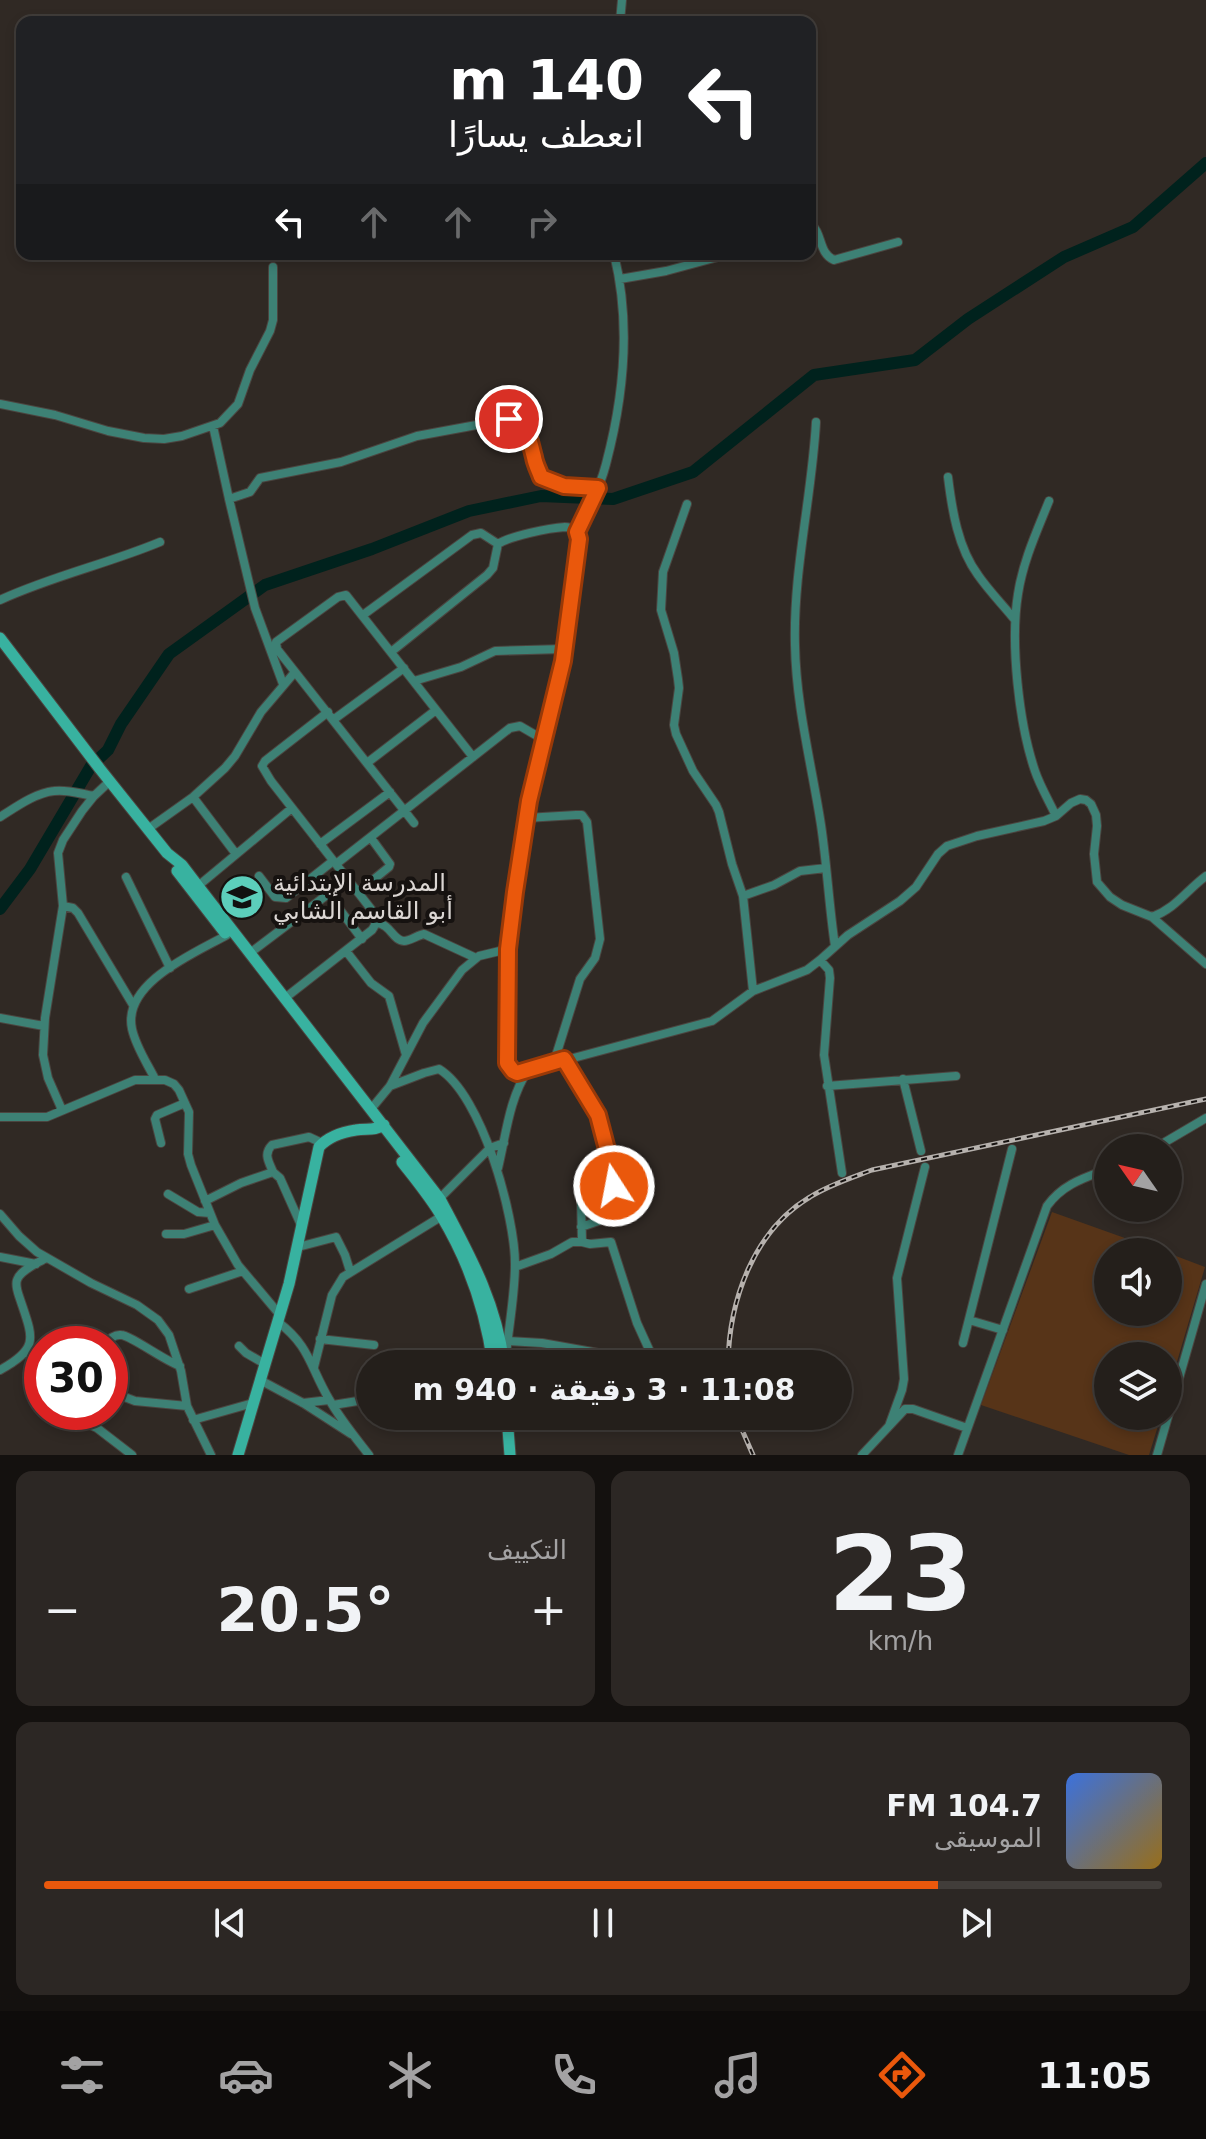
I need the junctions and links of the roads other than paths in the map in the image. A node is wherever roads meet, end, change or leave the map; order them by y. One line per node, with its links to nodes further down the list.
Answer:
1 (816, 230): 2 (street)
2 (898, 242)
3 (615, 260): 6 (street)
4 (707, 260): 6 (street)
5 (273, 267): 9 (street)
6 (620, 279): 11 (street)
7 (0, 404): 9 (street)
8 (816, 422): 49 (street)
9 (213, 426): 12 (street)
10 (948, 477): 20 (street)
11 (598, 488): 12 (street); 15 (street)
12 (229, 499): 27 (street)
13 (1049, 501): 20 (street)
14 (687, 504): 57 (street)
15 (577, 532): 17 (street); 22 (street)
16 (160, 542): 18 (street)
17 (498, 544): 19 (street); 23 (street)
18 (0, 600)
19 (363, 615): 23 (street); 25 (street)
20 (1016, 620): 39 (street)
21 (0, 638): 33 (main road)
22 (564, 649): 26 (street); 30 (street)
23 (391, 652): 24 (street)
24 (404, 668): 26 (street); 29 (street)
25 (295, 672): 27 (street); 29 (street)
26 (414, 681): 28 (street)
27 (283, 684): 36 (street)
28 (436, 710): 31 (street); 32 (street)
29 (330, 716): 32 (street); 37 (street)
30 (544, 740): 31 (street); 41 (street)
31 (473, 757): 38 (street)
32 (367, 763): 34 (street)
33 (110, 781): 35 (street); 43 (main road)
34 (390, 792): 38 (street); 45 (street)
35 (94, 796): 40 (street); 58 (street)
36 (193, 797): 43 (street); 47 (street)
37 (292, 808): 45 (street); 47 (street)
38 (405, 812): 42 (street); 44 (street)
39 (1056, 816): 59 (street); 63 (street)
40 (0, 817)
41 (526, 818): 64 (street); 78 (street)
42 (414, 823)
43 (148, 829): 46 (main road)
44 (371, 838): 48 (street); 55 (street)
45 (320, 844): 48 (street)
46 (167, 853): 54 (main road); 61 (main road)
47 (236, 854): 54 (street)
48 (335, 862): 50 (street); 53 (street)
49 (826, 868): 57 (street); 63 (street)
50 (259, 876)
51 (1206, 876): 59 (street)
52 (126, 877): 70 (street)
53 (348, 879): 55 (street); 56 (street)
54 (198, 886): 66 (main road)
55 (358, 892): 60 (street)
56 (328, 894): 62 (street); 66 (street)
57 (743, 896): 71 (street)
58 (63, 906): 73 (street); 75 (street)
59 (1152, 917): 69 (street)
60 (376, 923): 62 (street); 67 (street)
61 (227, 935): 70 (street); 87 (main road)
62 (362, 939): 65 (street)
63 (835, 946): 68 (street)
64 (508, 949): 67 (street); 79 (street)
65 (346, 951): 72 (street); 76 (street)
66 (250, 953): 72 (main road)
67 (476, 958): 76 (street)
68 (820, 960): 71 (street); 84 (street)
69 (1206, 964)
70 (170, 968): 73 (street)
71 (753, 991): 77 (street)
72 (285, 998): 87 (main road)
73 (133, 1005): 81 (street)
74 (0, 1018): 75 (street)
75 (44, 1026): 86 (street)
76 (406, 1055): 83 (street)
77 (564, 1059): 78 (street); 114 (street)
78 (554, 1062): 79 (street)
79 (528, 1070): 95 (street)
80 (956, 1076): 82 (street)
81 (155, 1079): 85 (street); 86 (street)
82 (903, 1079): 84 (street); 98 (street)
83 (390, 1086): 87 (street); 96 (street)
84 (827, 1086): 102 (street)
85 (185, 1103): 93 (street); 105 (street)
86 (62, 1110): 88 (street)
87 (371, 1112): 90 (main road); 91 (main road)
88 (0, 1117)
89 (1206, 1118): 92 (street)
90 (381, 1127): 91 (main road); 106 (main road)
91 (356, 1130): 94 (main road)
92 (1179, 1134)
93 (161, 1143)
94 (322, 1143): 101 (street); 113 (main road)
95 (504, 1143): 96 (street); 100 (street)
96 (490, 1148): 100 (street); 106 (street)
97 (1012, 1149): 127 (street)
98 (921, 1151)
99 (925, 1167): 154 (street)
100 (498, 1171): 121 (street)
101 (273, 1172): 105 (street); 113 (street)
102 (842, 1173)
103 (1094, 1175): 129 (street)
104 (168, 1194): 107 (street)
105 (205, 1201): 107 (street)
106 (437, 1201): 110 (main road); 137 (main road)
107 (210, 1213): 112 (street)
108 (0, 1214): 111 (street)
109 (619, 1214): 114 (street)
110 (442, 1216): 123 (street); 136 (main road)
111 (4, 1222): 119 (street)
112 (215, 1225): 115 (street); 122 (street)
113 (301, 1225): 117 (main road)
114 (581, 1227): 116 (street)
115 (166, 1234)
116 (582, 1242): 121 (street); 140 (street)
117 (298, 1247): 123 (street); 126 (main road)
118 (0, 1257): 120 (street)
119 (46, 1258): 120 (street); 143 (street)
120 (36, 1264): 128 (street)
121 (515, 1267): 132 (street)
122 (243, 1271): 125 (street); 126 (street)
123 (350, 1271): 131 (street)
124 (1206, 1284): 168 (street)
125 (189, 1289)
126 (279, 1318): 142 (main road); 144 (street)
127 (969, 1320): 129 (street); 133 (street)
128 (29, 1326)
129 (1003, 1330): 155 (street)
130 (128, 1338): 143 (street)
131 (320, 1339): 134 (street); 144 (street)
132 (508, 1341): 138 (street); 139 (street)
133 (963, 1343)
134 (374, 1345)
135 (239, 1346): 142 (street)
136 (491, 1350)
137 (501, 1350)
138 (506, 1350)
139 (581, 1350)
140 (649, 1350)
141 (24, 1355): 145 (street)
142 (265, 1364): 146 (main road)
143 (180, 1366): 152 (street)
144 (314, 1367): 149 (street)
145 (0, 1370)
146 (260, 1380): 150 (main road); 151 (street)
147 (128, 1398): 152 (street)
148 (356, 1400): 149 (street)
149 (331, 1402): 151 (street); 159 (street)
150 (253, 1403): 153 (street); 162 (main road)
151 (303, 1403): 159 (street)
152 (187, 1406): 153 (street)
153 (193, 1420): 161 (street)
154 (889, 1426): 155 (street); 166 (street)
155 (967, 1428): 167 (street)
156 (100, 1430): 160 (street)
157 (501, 1430): 164 (main road)
158 (508, 1430): 165 (main road)
159 (355, 1437): 163 (street)
160 (132, 1455)
161 (211, 1455)
162 (238, 1455)
163 (369, 1455)
164 (502, 1455)
165 (510, 1455)
166 (862, 1455)
167 (958, 1455)
168 (1157, 1455)

